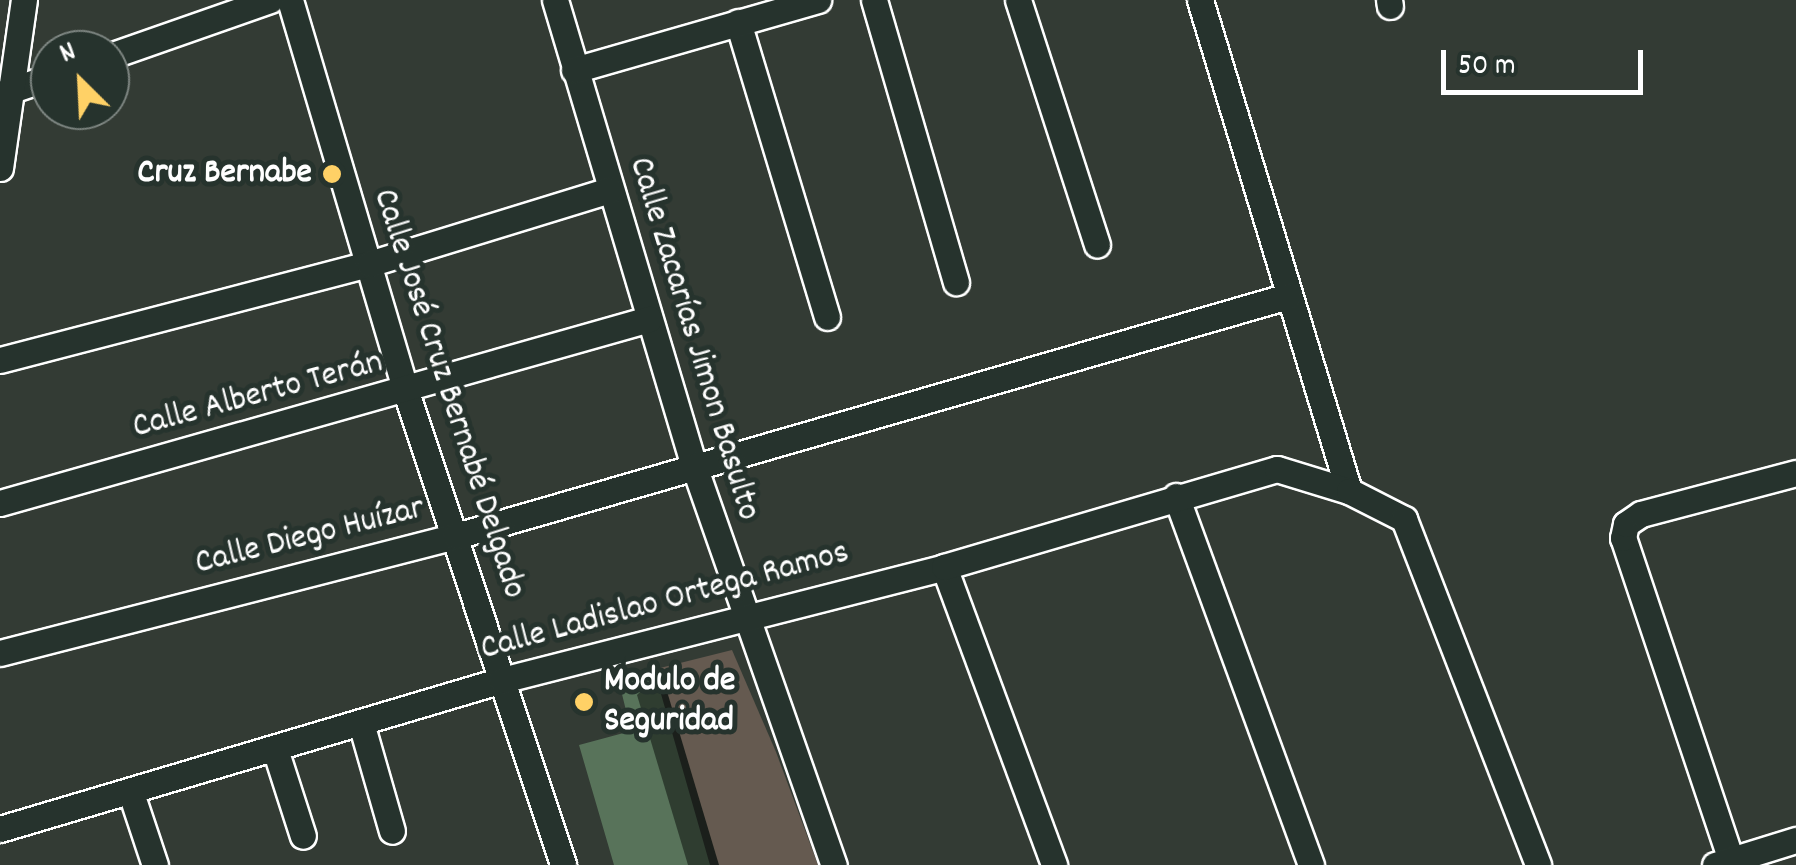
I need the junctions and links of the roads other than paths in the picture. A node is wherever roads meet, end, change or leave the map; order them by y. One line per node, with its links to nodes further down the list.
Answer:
1 (24, 0): 13 (street)
2 (270, 0): 10 (street)
3 (290, 0): 17 (street, Calle José Cruz Bernabé Delgado)
4 (554, 0): 11 (street, Calle Zacarías Jimon Basulto)
5 (818, 0): 9 (street)
6 (874, 0): 18 (street)
7 (1018, 0): 16 (street)
8 (1200, 0): 19 (street)
9 (738, 22): 11 (street); 20 (street)
10 (130, 49)
11 (574, 70): 15 (street, Calle Zacarías Jimon Basulto)
12 (30, 84): 13 (street)
13 (6, 92): 14 (street)
14 (0, 168)
15 (610, 190): 17 (street); 21 (street, Calle Zacarías Jimon Basulto)
16 (1097, 245)
17 (368, 264): 22 (street); 23 (street, Calle José Cruz Bernabé Delgado)
18 (956, 282)
19 (1288, 296): 24 (street, Calle Diego Huízar); 26 (street)
20 (826, 317)
21 (649, 318): 23 (street, Calle Alberto Terán); 24 (street, Calle Zacarías Jimon Basulto)
22 (0, 360)
23 (406, 392): 28 (street, Calle Alberto Terán); 29 (street, Calle José Cruz Bernabé Delgado)
24 (694, 466): 29 (street, Calle Diego Huízar); 31 (street, Calle Zacarías Jimon Basulto)
25 (1796, 474): 41 (street)
26 (1348, 491): 27 (street, Calle Ladislao Ortega Ramos); 47 (street, Calle Ladislao Ortega Ramos)
27 (1176, 496): 30 (street, Calle Ladislao Ortega Ramos); 46 (street)
28 (0, 503)
29 (456, 536): 32 (street, Calle Diego Huízar); 33 (street, Calle José Cruz Bernabé Delgado)
30 (944, 567): 31 (street, Calle Ladislao Ortega Ramos); 45 (street)
31 (745, 614): 33 (street, Calle Ladislao Ortega Ramos); 44 (street, Calle Zacarías Jimon Basulto)
32 (0, 653)
33 (502, 680): 34 (street, Calle Ladislao Ortega Ramos); 43 (street, Calle José Cruz Bernabé Delgado)
34 (361, 723): 35 (street, Calle Ladislao Ortega Ramos); 38 (street)
35 (276, 749): 36 (street, Calle Ladislao Ortega Ramos); 39 (street)
36 (131, 793): 37 (street, Calle Ladislao Ortega Ramos); 42 (street)
37 (0, 829)
38 (392, 831)
39 (303, 836)
40 (1796, 840): 41 (street)
41 (1723, 862)
42 (155, 865)
43 (563, 865)
44 (834, 865)
45 (1054, 865)
46 (1311, 865)
47 (1538, 865)

